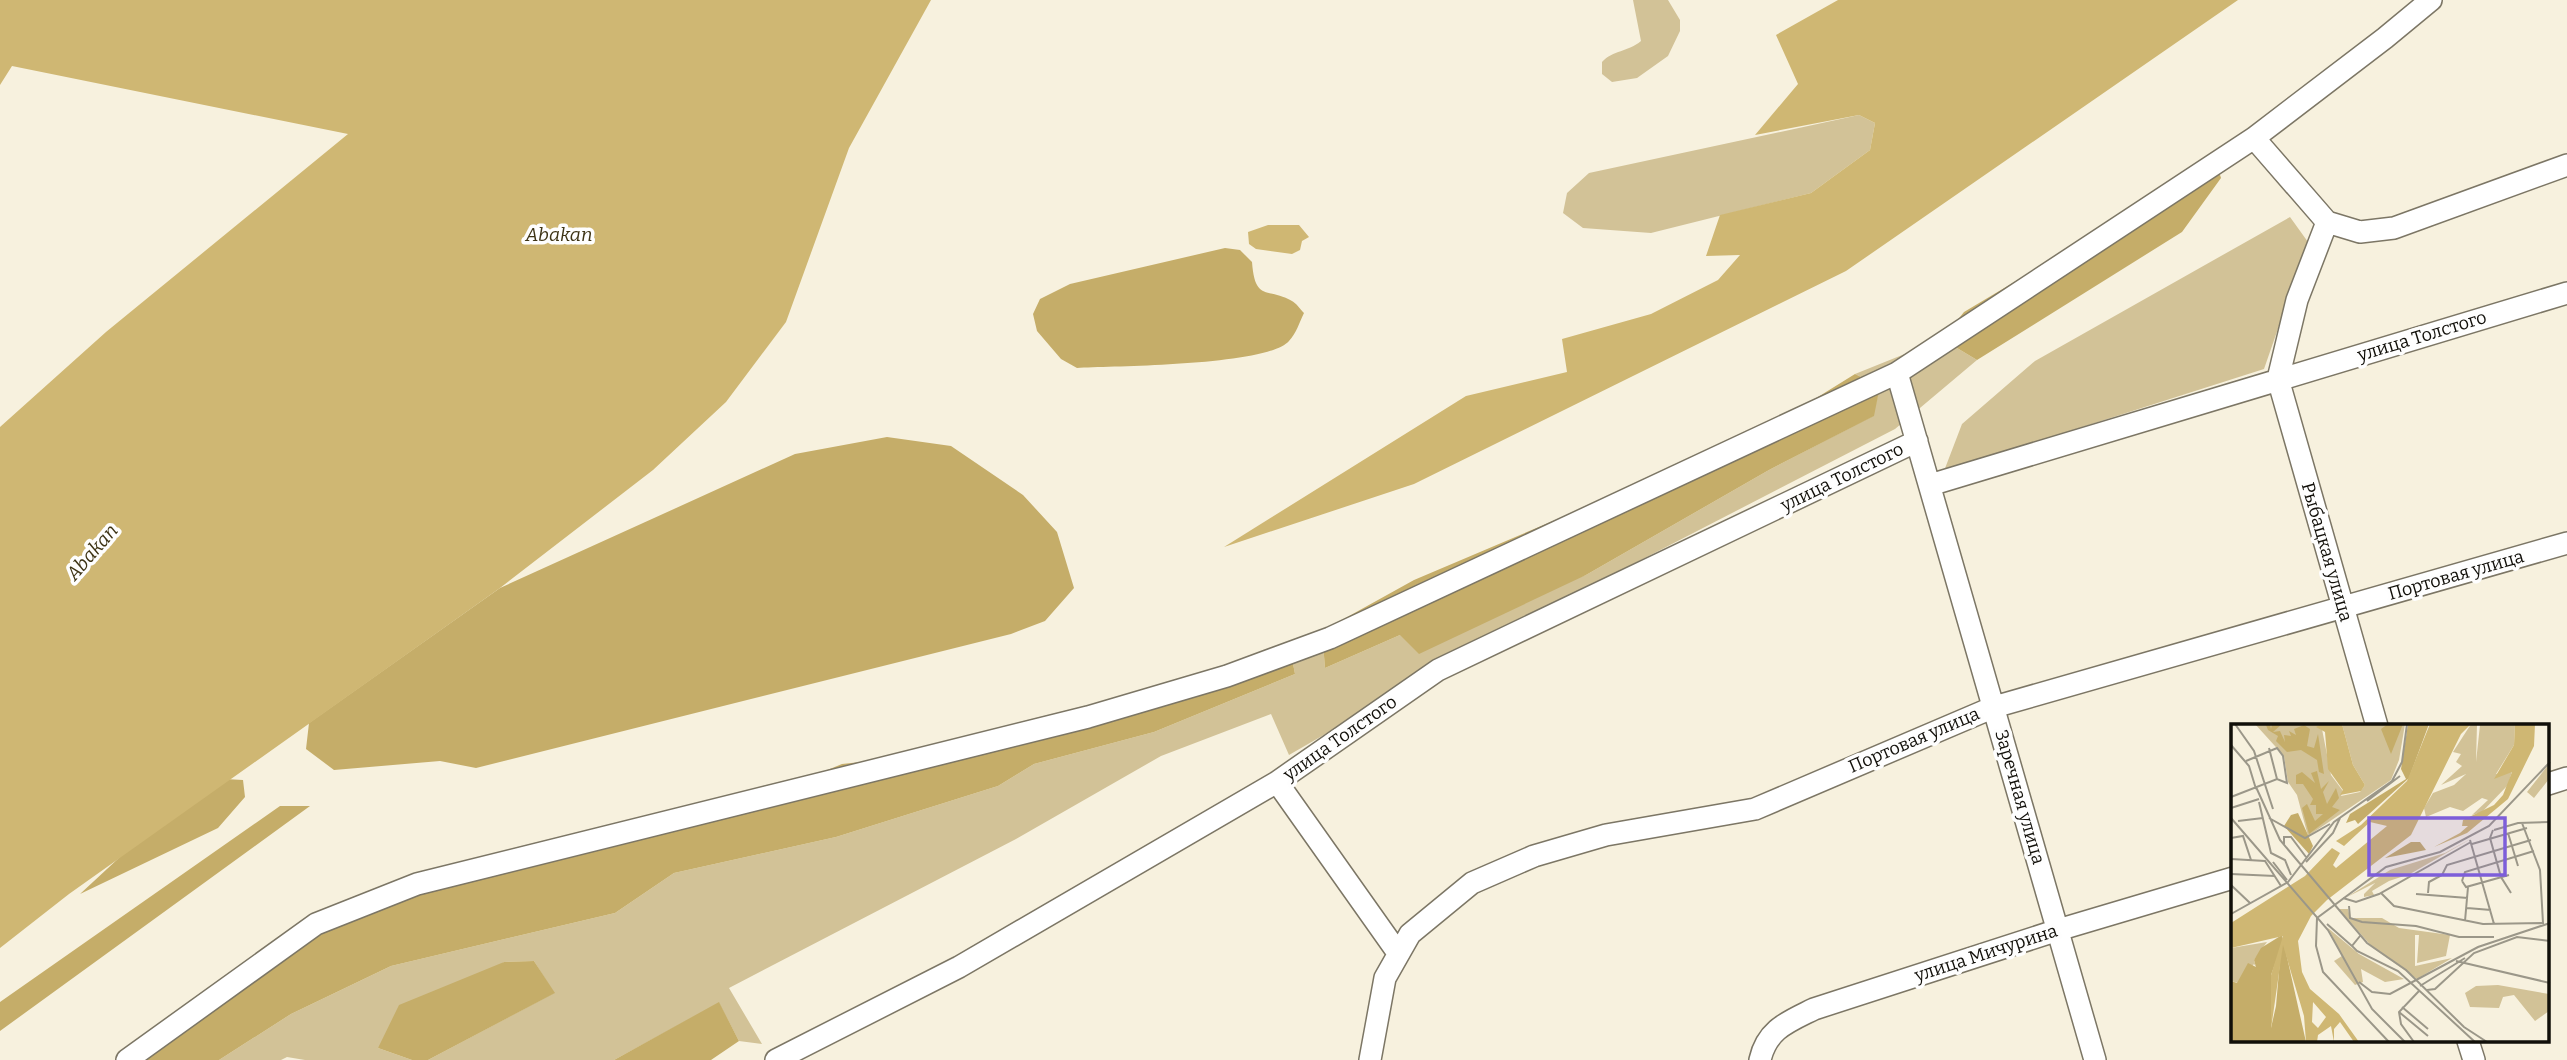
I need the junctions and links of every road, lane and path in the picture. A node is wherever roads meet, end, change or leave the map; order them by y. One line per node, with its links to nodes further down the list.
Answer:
1 (2431, 0): 2 (street)
2 (2254, 138): 4 (street); 6 (street)
3 (2567, 165): 4 (street)
4 (2328, 222): 7 (street)
5 (2567, 293): 7 (street, улица Толстого)
6 (1897, 373): 8 (street, Заречная улица); 21 (street)
7 (2277, 379): 9 (street, улица Толстого); 11 (street, Рыбацкая улица)
8 (1917, 441): 9 (street, Заречная улица); 15 (street, улица Толстого)
9 (1930, 485): 12 (street, Заречная улица)
10 (2567, 544): 11 (street, Портовая улица)
11 (2343, 608): 12 (street, Портовая улица); 13 (street, Рыбацкая улица)
12 (1994, 707): 18 (street, Заречная улица); 19 (street, Портовая улица)
13 (2376, 724)
14 (2567, 778): 16 (street)
15 (1277, 782): 19 (street); 22 (street, улица Толстого)
16 (2550, 783)
17 (2231, 879): 18 (street, улица Мичурина)
18 (2058, 930): 24 (street, улица Мичурина); 25 (street, Заречная улица)
19 (1398, 953): 23 (street, Портовая улица)
20 (2469, 1042): 26 (street)
21 (127, 1060)
22 (776, 1060)
23 (1370, 1060)
24 (1760, 1060)
25 (2095, 1060)
26 (2474, 1060)

